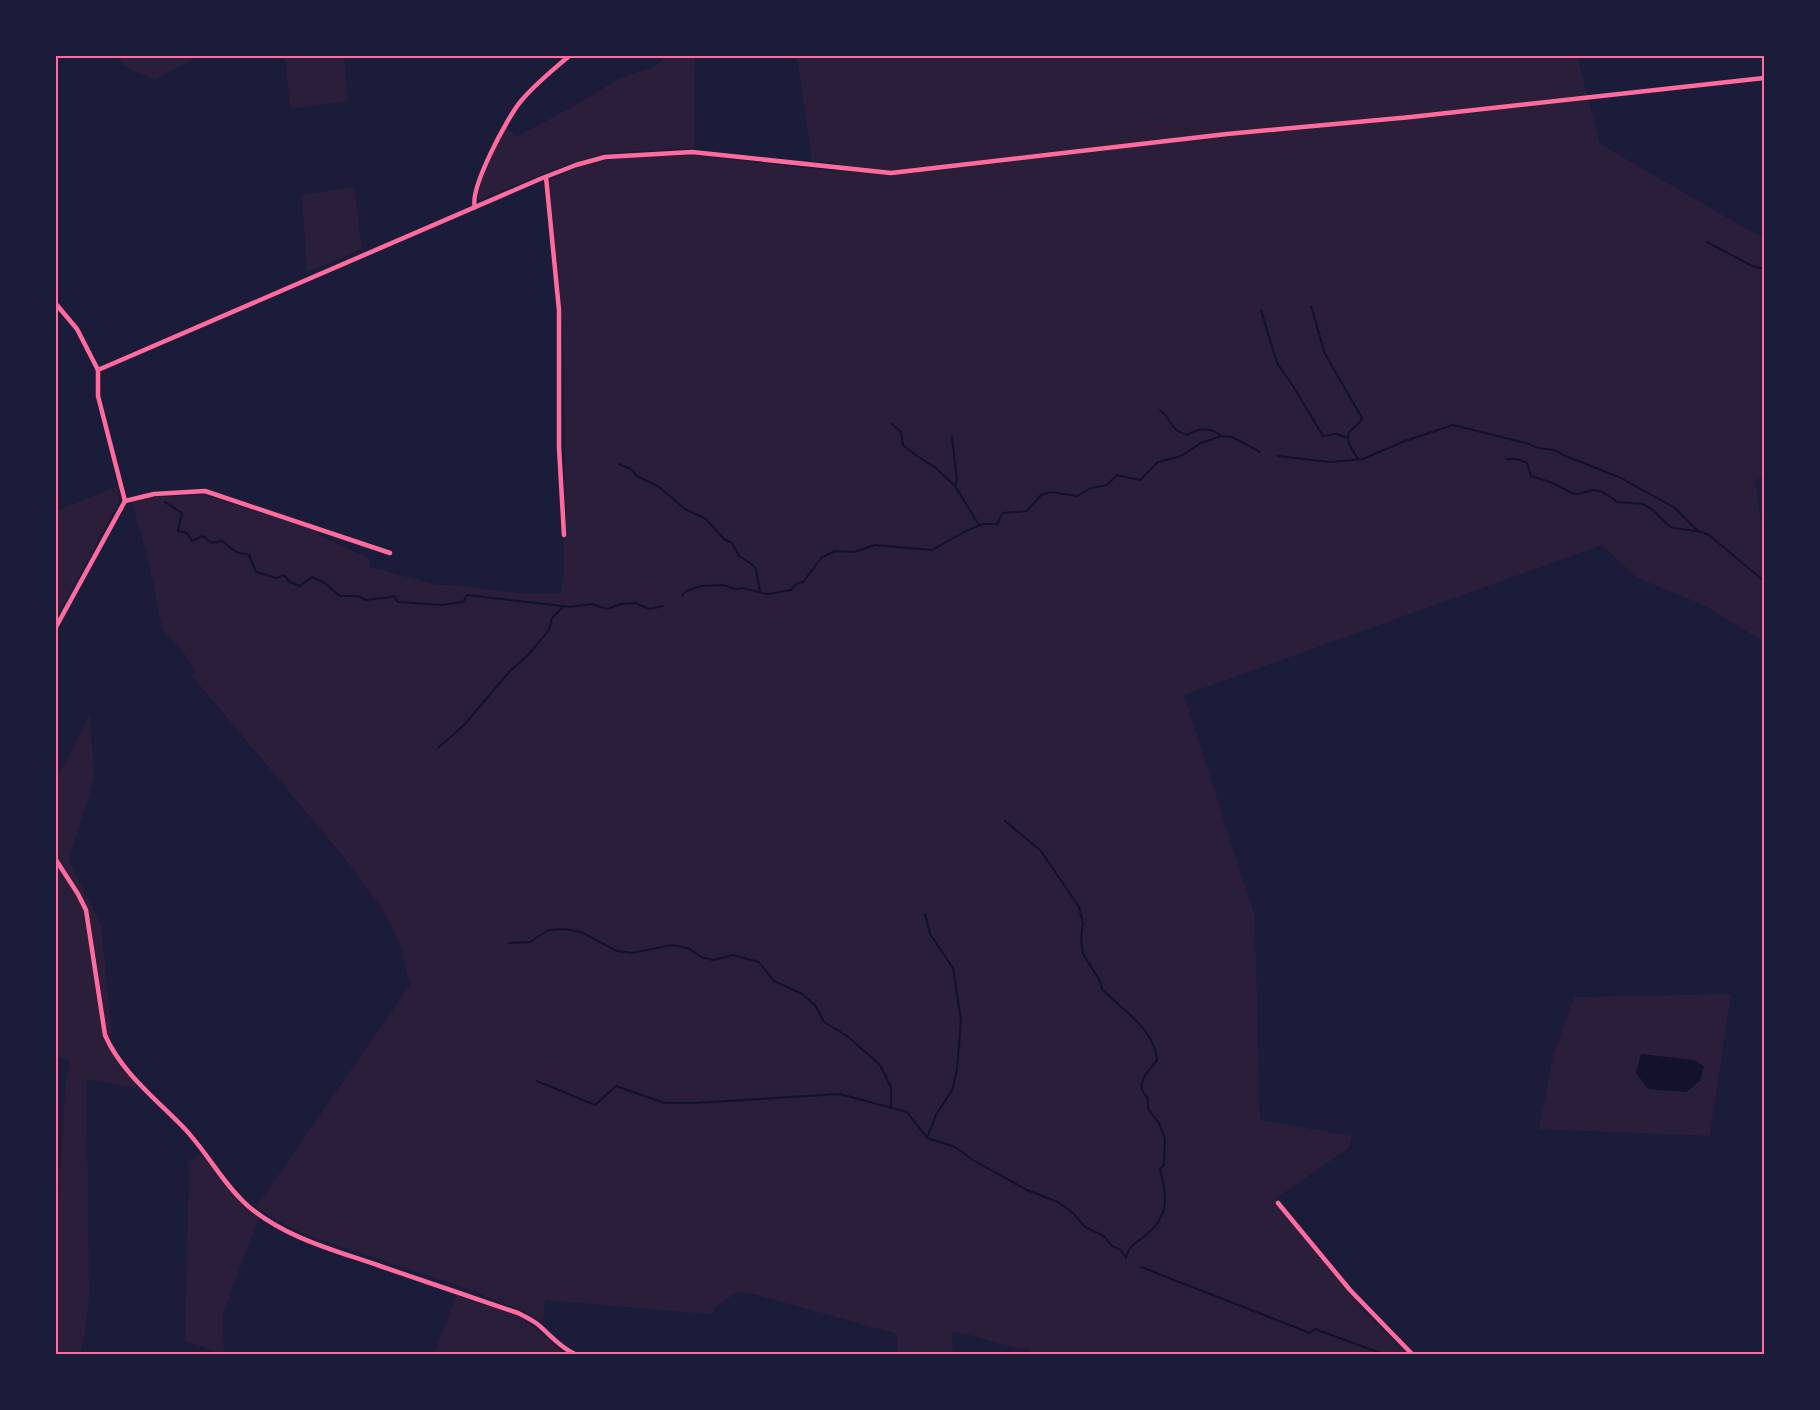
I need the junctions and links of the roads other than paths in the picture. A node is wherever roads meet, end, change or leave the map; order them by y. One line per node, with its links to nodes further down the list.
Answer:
1 (569, 56): 4 (street)
2 (1764, 78): 3 (street)
3 (546, 177): 4 (street); 8 (street)
4 (475, 207): 6 (street)
5 (56, 304): 6 (street)
6 (98, 370): 7 (street)
7 (125, 501): 9 (street); 10 (street)
8 (564, 535)
9 (390, 553)
10 (56, 627)
11 (56, 860): 13 (street)
12 (1278, 1203): 14 (street)
13 (575, 1354)
14 (1413, 1354)

